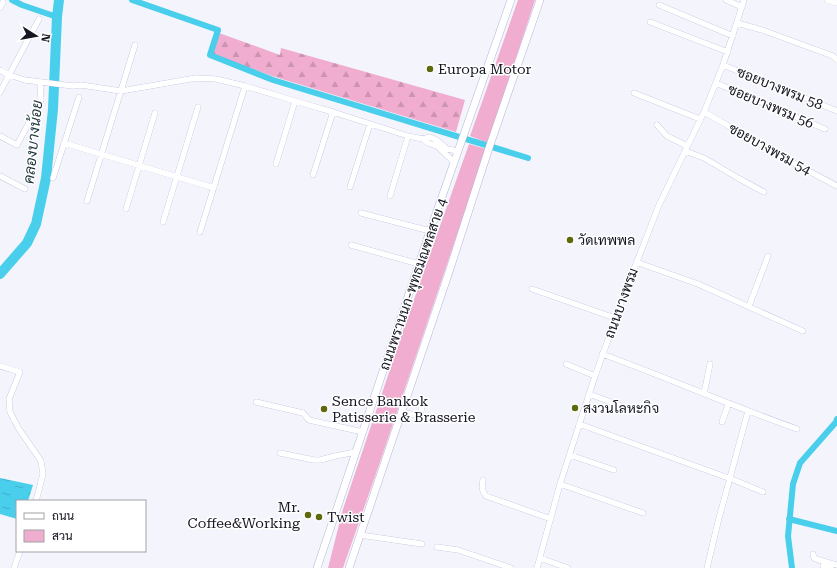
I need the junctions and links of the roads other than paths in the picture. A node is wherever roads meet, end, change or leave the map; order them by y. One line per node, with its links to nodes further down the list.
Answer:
1 (509, 0): 43 (main road, ถนนพรานนก-พุทธมณฑลสาย 4)
2 (540, 0): 84 (main road, ถนนพรานนก-พุทธมณฑลสาย 4)
3 (726, 0): 9 (street)
4 (744, 0): 9 (street, ถนนบางพรม)
5 (827, 0): 7 (street)
6 (3, 2): 10 (street)
7 (837, 3)
8 (659, 5): 14 (street)
9 (742, 7): 13 (street, ถนนบางพรม)
10 (0, 8)
11 (39, 19): 20 (street)
12 (650, 22): 16 (street)
13 (737, 23): 14 (street, ถนนบางพรม); 17 (street)
14 (733, 36): 16 (street, ถนนบางพรม)
15 (135, 45): 24 (street)
16 (728, 52): 18 (street, ถนนบางพรม)
17 (837, 60)
18 (723, 64): 22 (street, ถนนบางพรม); 30 (street, ซอยบางพรม 58)
19 (0, 70): 20 (street)
20 (9, 75): 21 (street); 25 (street)
21 (40, 82): 24 (street); 38 (street)
22 (716, 83): 32 (street, ถนนบางพรม); 37 (street, ซอยบางพรม 56)
23 (245, 86): 24 (street); 28 (street); 54 (street)
24 (121, 91): 44 (street)
25 (0, 92)
26 (634, 93): 34 (street)
27 (79, 97): 41 (street)
28 (294, 101): 31 (street); 46 (street)
29 (198, 107): 50 (street)
30 (837, 111)
31 (333, 112): 35 (street); 48 (street)
32 (704, 112): 34 (street, ถนนบางพรม); 52 (street, ซอยบางพรม 54)
33 (155, 114): 47 (street)
34 (700, 119): 42 (street, ถนนบางพรม)
35 (370, 124): 39 (street); 53 (street)
36 (657, 125): 42 (street)
37 (825, 129)
38 (0, 136)
39 (408, 136): 40 (street); 57 (street)
40 (423, 139): 43 (street); 45 (street)
41 (64, 142): 44 (street); 51 (street)
42 (686, 148): 56 (street); 66 (street, ถนนบางพรม)
43 (458, 151): 45 (main road, ถนนพรานนก-พุทธมณฑลสาย 4)
44 (102, 154): 47 (street); 58 (street)
45 (454, 162): 62 (main road, ถนนพรานนก-พุทธมณฑลสาย 4)
46 (276, 164)
47 (139, 166): 50 (street); 59 (street)
48 (313, 175)
49 (0, 176): 55 (street)
50 (177, 177): 54 (street); 61 (street)
51 (53, 178)
52 (837, 186)
53 (350, 187)
54 (214, 188): 63 (street)
55 (25, 189)
56 (764, 192)
57 (390, 196)
58 (87, 201)
59 (126, 209)
60 (361, 213): 62 (street)
61 (163, 222)
62 (430, 231): 67 (main road, ถนนพรานนก-พุทธมณฑลสาย 4)
63 (200, 232)
64 (351, 245): 67 (street)
65 (768, 256): 69 (street)
66 (636, 262): 69 (street); 70 (street, ถนนบางพรม)
67 (419, 264): 88 (main road, ถนนพรานนก-พุทธมณฑลสาย 4)
68 (532, 289): 70 (street)
69 (749, 306): 71 (street)
70 (615, 318): 72 (street, ถนนบางพรม)
71 (803, 331)
72 (602, 354): 76 (street, ถนนบางพรม); 78 (street)
73 (566, 364): 76 (street)
74 (710, 364): 78 (street)
75 (0, 366): 97 (street)
76 (595, 376): 77 (street, ถนนบางพรม)
77 (589, 394): 81 (street); 86 (street, ถนนบางพรม)
78 (704, 394): 80 (street)
79 (256, 402): 88 (street)
80 (729, 403): 83 (street); 85 (street)
81 (622, 406)
82 (422, 407): 84 (street)
83 (748, 411): 87 (street); 93 (street)
84 (402, 412): 100 (main road, ถนนพรานนก-พุทธมณฑลสาย 4)
85 (722, 422)
86 (580, 424): 91 (street, ถนนบางพรม); 93 (street)
87 (797, 429)
88 (363, 432): 89 (main road, ถนนพรานนก-พุทธมณฑลสาย 4)
89 (356, 452): 90 (street); 109 (main road, ถนนพรานนก-พุทธมณฑลสาย 4)
90 (280, 453)
91 (570, 455): 92 (street); 95 (street, ถนนบางพรม)
92 (614, 470)
93 (730, 479): 96 (street); 114 (street)
94 (483, 480): 99 (street)
95 (560, 484): 98 (street); 99 (street, ถนนบางพรม)
96 (763, 492)
97 (36, 500)
98 (643, 513)
99 (551, 519): 105 (street, ถนนบางพรม)
100 (360, 535): 101 (street); 110 (main road, ถนนพรานนก-พุทธมณฑลสาย 4)
101 (422, 544)
102 (437, 547): 111 (street)
103 (20, 552): 108 (street)
104 (813, 554): 106 (street)
105 (540, 558): 112 (street, ถนนบางพรม); 113 (street)
106 (837, 565)
107 (823, 566): 115 (street)
108 (14, 568)
109 (317, 568)
110 (349, 568)
111 (511, 568)
112 (536, 568)
113 (568, 568)
114 (707, 568)
115 (831, 568)

